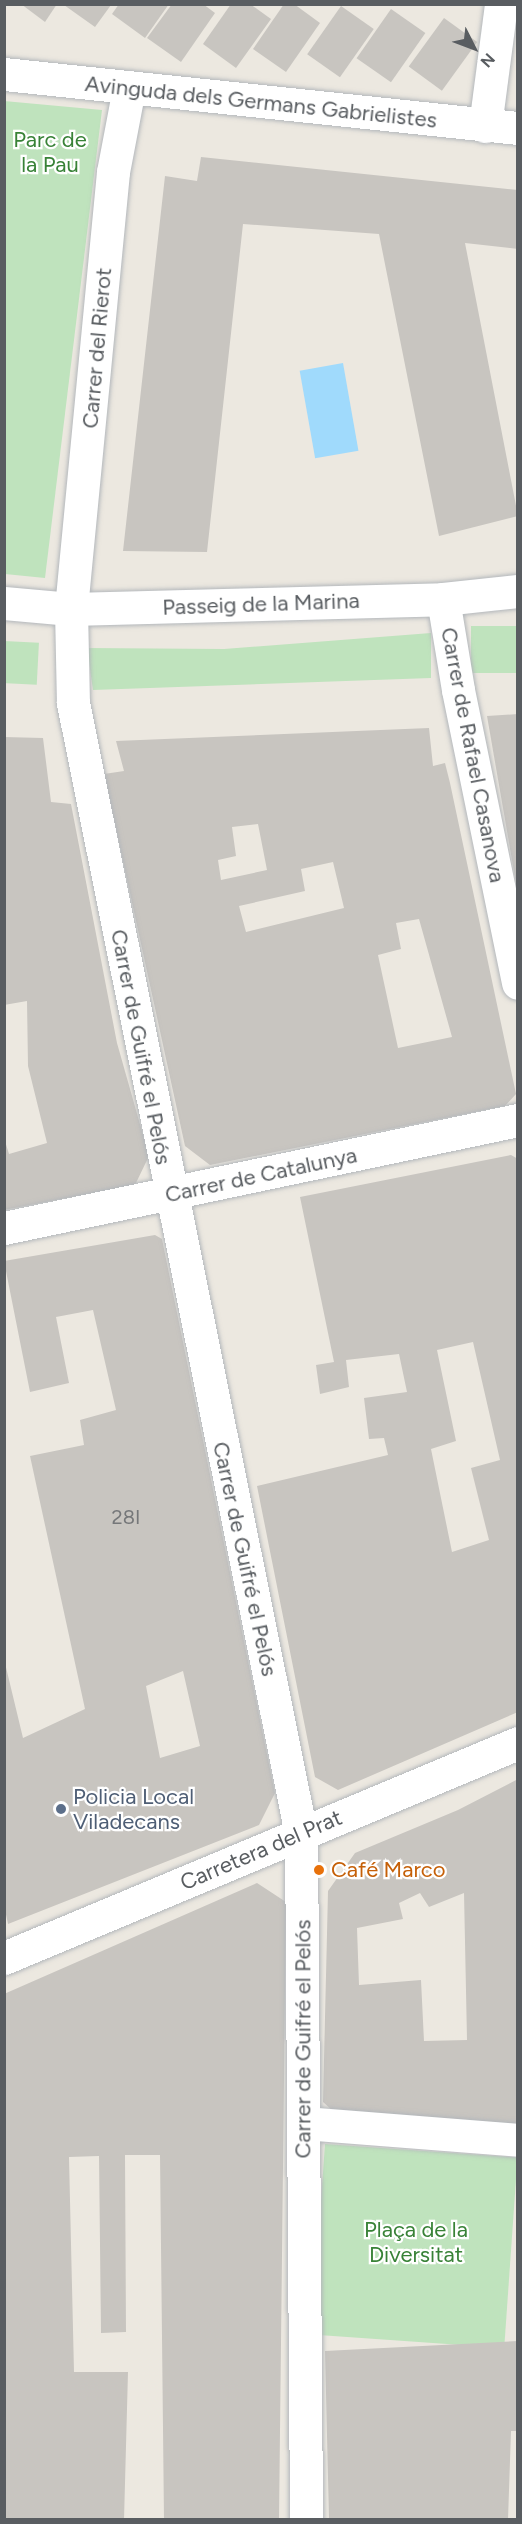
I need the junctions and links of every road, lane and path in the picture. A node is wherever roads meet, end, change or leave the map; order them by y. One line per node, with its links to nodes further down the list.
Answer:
1 (501, 4): 4 (street)
2 (4, 74): 3 (street, Avinguda dels Germans Gabrielistes)
3 (129, 88): 4 (street, Avinguda dels Germans Gabrielistes); 9 (street, Carrer del Rierot)
4 (485, 126): 5 (street, Avinguda dels Germans Gabrielistes)
5 (518, 128)
6 (518, 591): 7 (street, Passeig de la Marina)
7 (444, 599): 9 (street, Passeig de la Marina); 10 (street, Carrer de Rafael Casanova)
8 (4, 603): 9 (street, Passeig de la Marina)
9 (71, 609): 12 (street, Carrer de Guifré el Pelós)
10 (518, 983)
11 (518, 1120): 12 (street, Carrer de Catalunya)
12 (171, 1194): 13 (street, Carrer de Catalunya); 15 (street, Carrer de Guifré el Pelós)
13 (4, 1228)
14 (518, 1743): 15 (street, Carretera del Prat)
15 (302, 1834): 16 (street, Carretera del Prat); 17 (street, Carrer de Guifré el Pelós)
16 (4, 1958)
17 (304, 2123): 18 (street); 19 (street, Carrer de Guifré el Pelós)
18 (518, 2140)
19 (306, 2520)

